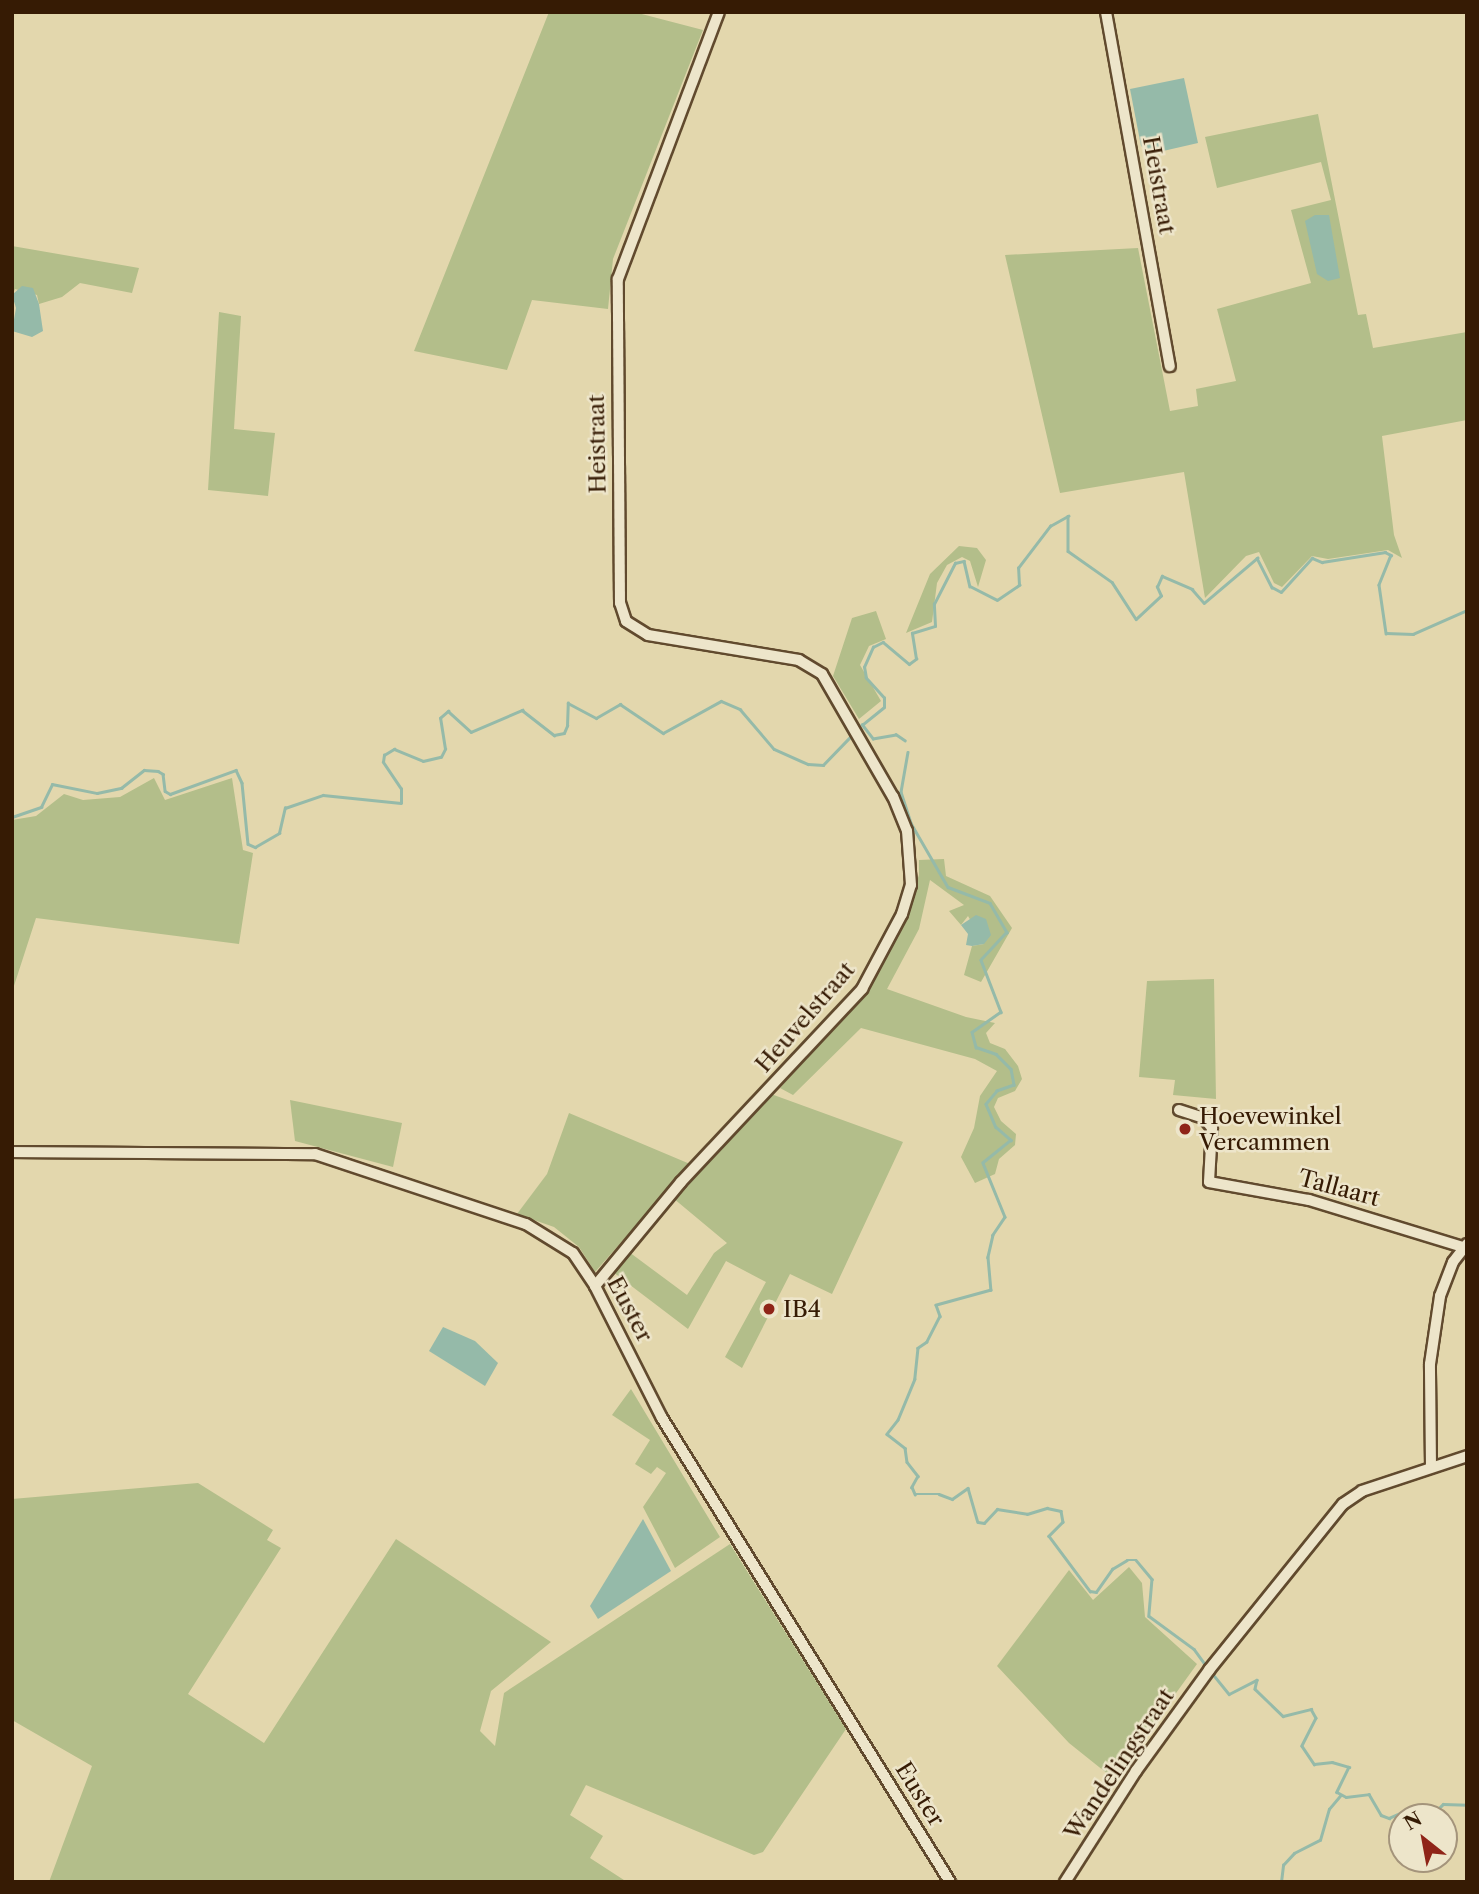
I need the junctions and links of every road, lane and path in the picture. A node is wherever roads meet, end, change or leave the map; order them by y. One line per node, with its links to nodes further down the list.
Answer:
1 (719, 12): 4 (street, Heistraat)
2 (1106, 12): 3 (street, Heistraat)
3 (1170, 366)
4 (858, 729): 8 (street, Heuvelstraat)
5 (1179, 1110): 7 (street, Tallaart)
6 (12, 1152): 8 (street, Euster)
7 (1465, 1246): 10 (street, Tallaart)
8 (595, 1286): 11 (street, Euster)
9 (1467, 1456): 10 (street)
10 (1431, 1467): 12 (street, Wandelingstraat)
11 (950, 1882)
12 (1065, 1882)

